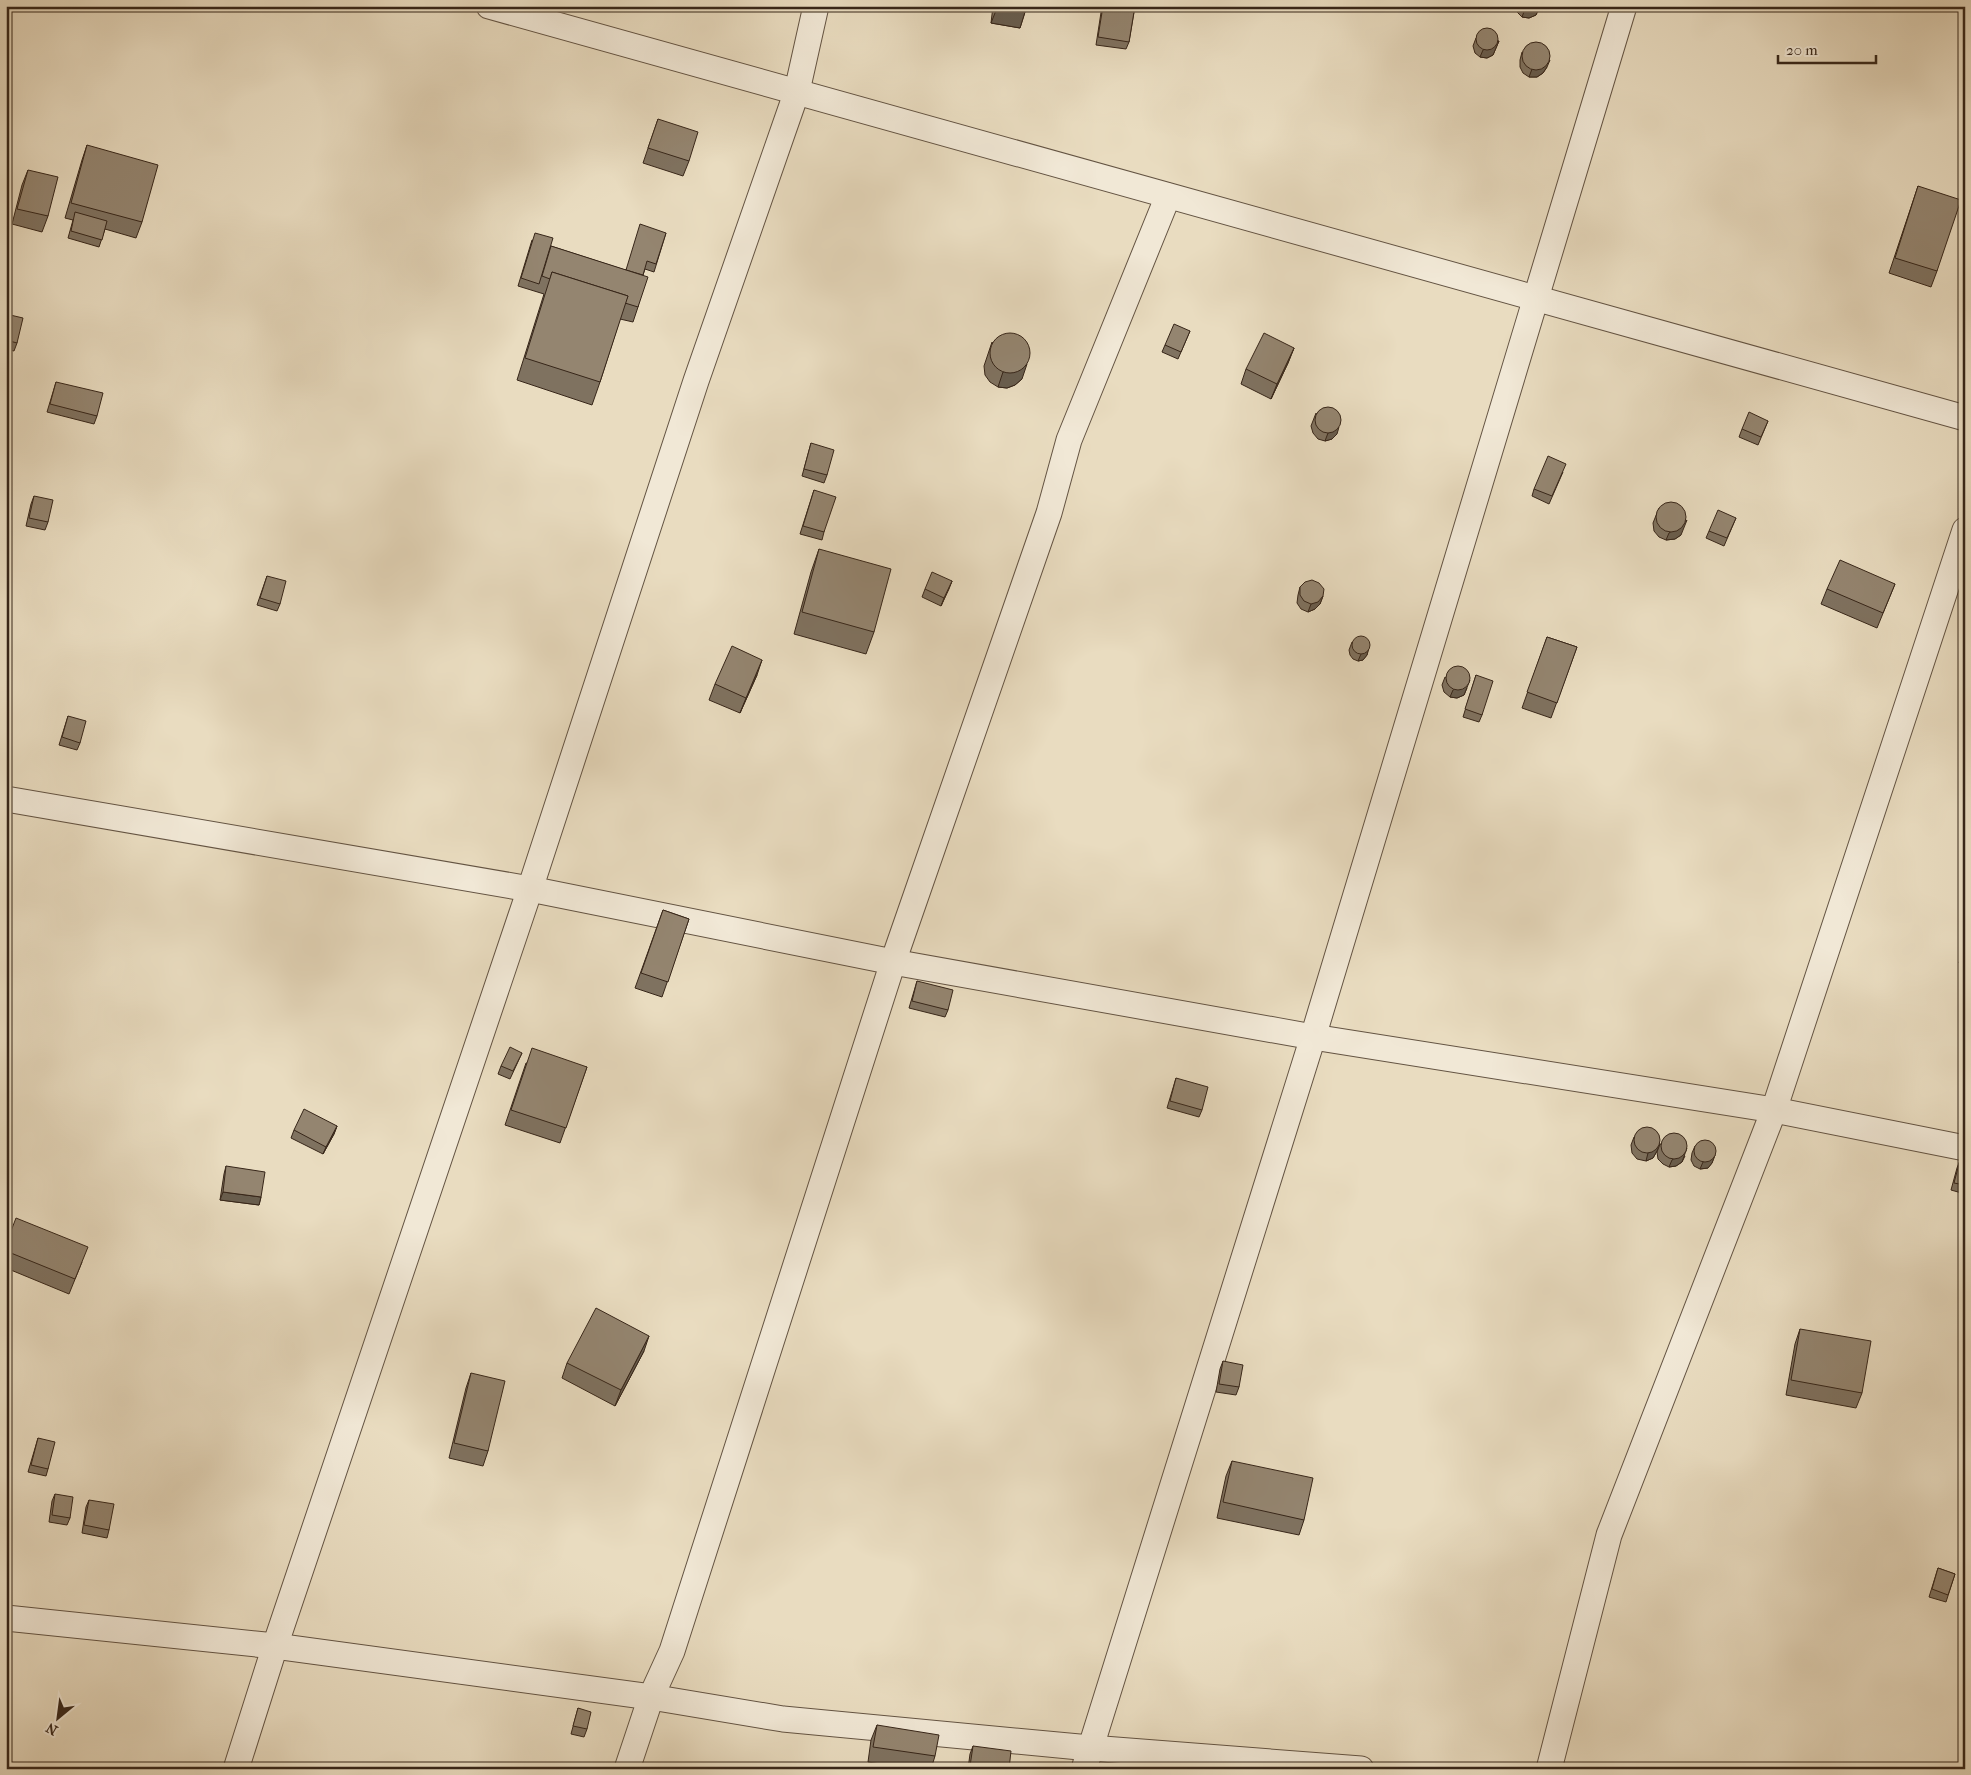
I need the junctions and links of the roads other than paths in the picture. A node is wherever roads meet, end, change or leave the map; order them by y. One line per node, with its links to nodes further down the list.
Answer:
1 (489, 6): 4 (street)
2 (816, 6): 4 (street)
3 (1624, 6): 6 (street)
4 (797, 91): 5 (street); 10 (street)
5 (1168, 196): 6 (street); 11 (street)
6 (1535, 298): 7 (street); 12 (street)
7 (1965, 418)
8 (1965, 530): 13 (street)
9 (6, 799): 10 (street)
10 (530, 889): 11 (street); 16 (street)
11 (893, 962): 12 (street); 17 (street)
12 (1313, 1037): 13 (street); 18 (street)
13 (1774, 1110): 14 (street); 22 (street)
14 (1965, 1148)
15 (6, 1618): 16 (street)
16 (275, 1646): 17 (street); 19 (street)
17 (651, 1697): 18 (street); 20 (street)
18 (1088, 1759): 21 (street)
19 (236, 1769)
20 (627, 1769)
21 (1361, 1769)
22 (1550, 1769)

